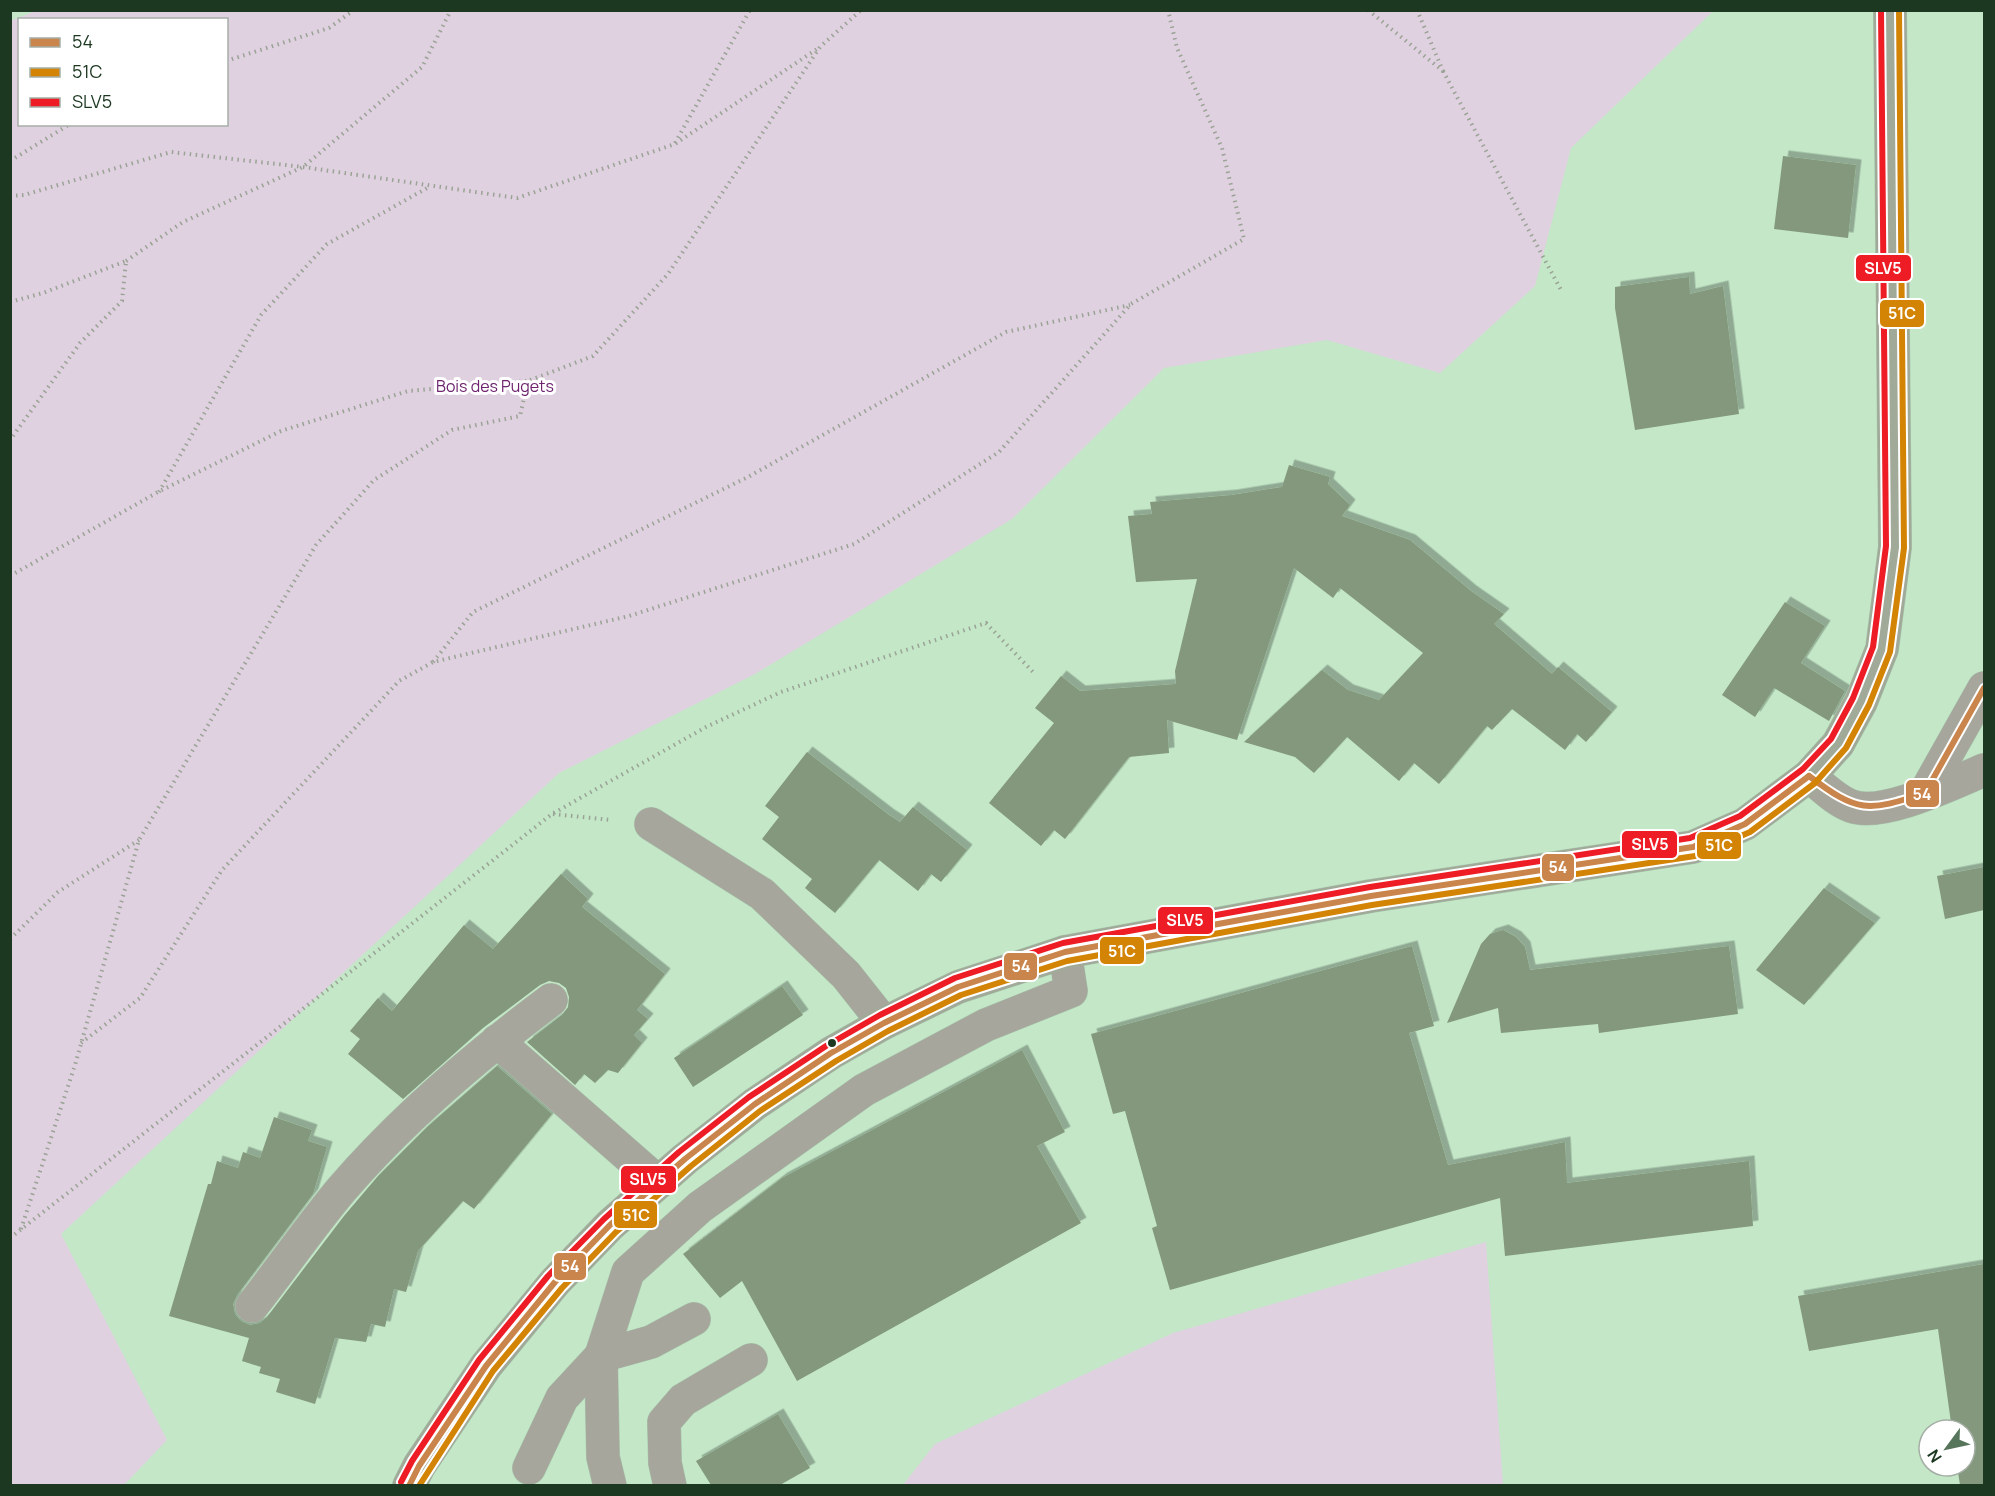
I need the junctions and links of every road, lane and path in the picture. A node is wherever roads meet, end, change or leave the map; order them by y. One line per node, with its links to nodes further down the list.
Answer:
1 (354, 10): 10 (path)
2 (451, 10): 15 (path)
3 (750, 10): 13 (path)
4 (861, 10): 9 (path)
5 (1168, 10): 21 (path)
6 (1368, 10): 11 (path)
7 (1417, 10): 11 (path)
8 (1890, 10): 30 (main road)
9 (820, 47): 13 (path); 22 (path)
10 (228, 60)
11 (1443, 71): 19 (path)
12 (67, 126): 14 (path)
13 (675, 144): 16 (path)
14 (10, 161)
15 (303, 167): 16 (path); 17 (path); 18 (path)
16 (429, 187): 24 (path)
17 (10, 196)
18 (126, 261): 20 (path); 23 (path)
19 (1561, 290)
20 (10, 302)
21 (1131, 304): 26 (path); 26 (path)
22 (528, 381): 24 (path); 34 (path)
23 (10, 440)
24 (158, 492): 25 (path)
25 (10, 576)
26 (433, 662): 40 (path)
27 (1033, 672): 32 (path)
28 (1984, 688): 31 (street)
29 (1984, 770): 31 (street)
30 (1809, 776): 31 (street); 36 (main road)
31 (1925, 793)
32 (552, 814): 33 (path); 42 (path)
33 (651, 824): 38 (street)
34 (139, 840): 35 (path); 40 (path)
35 (10, 939)
36 (1065, 952): 38 (main road); 46 (street)
37 (550, 1000): 39 (street)
38 (884, 1023): 41 (main road)
39 (497, 1041): 41 (street); 44 (street)
40 (81, 1043): 42 (path)
41 (658, 1182): 49 (main road)
42 (21, 1229): 43 (path)
43 (10, 1238)
44 (252, 1306)
45 (694, 1319): 46 (street)
46 (601, 1356): 48 (street); 50 (street)
47 (751, 1360): 51 (street)
48 (529, 1468)
49 (409, 1485)
50 (610, 1485)
51 (670, 1485)

